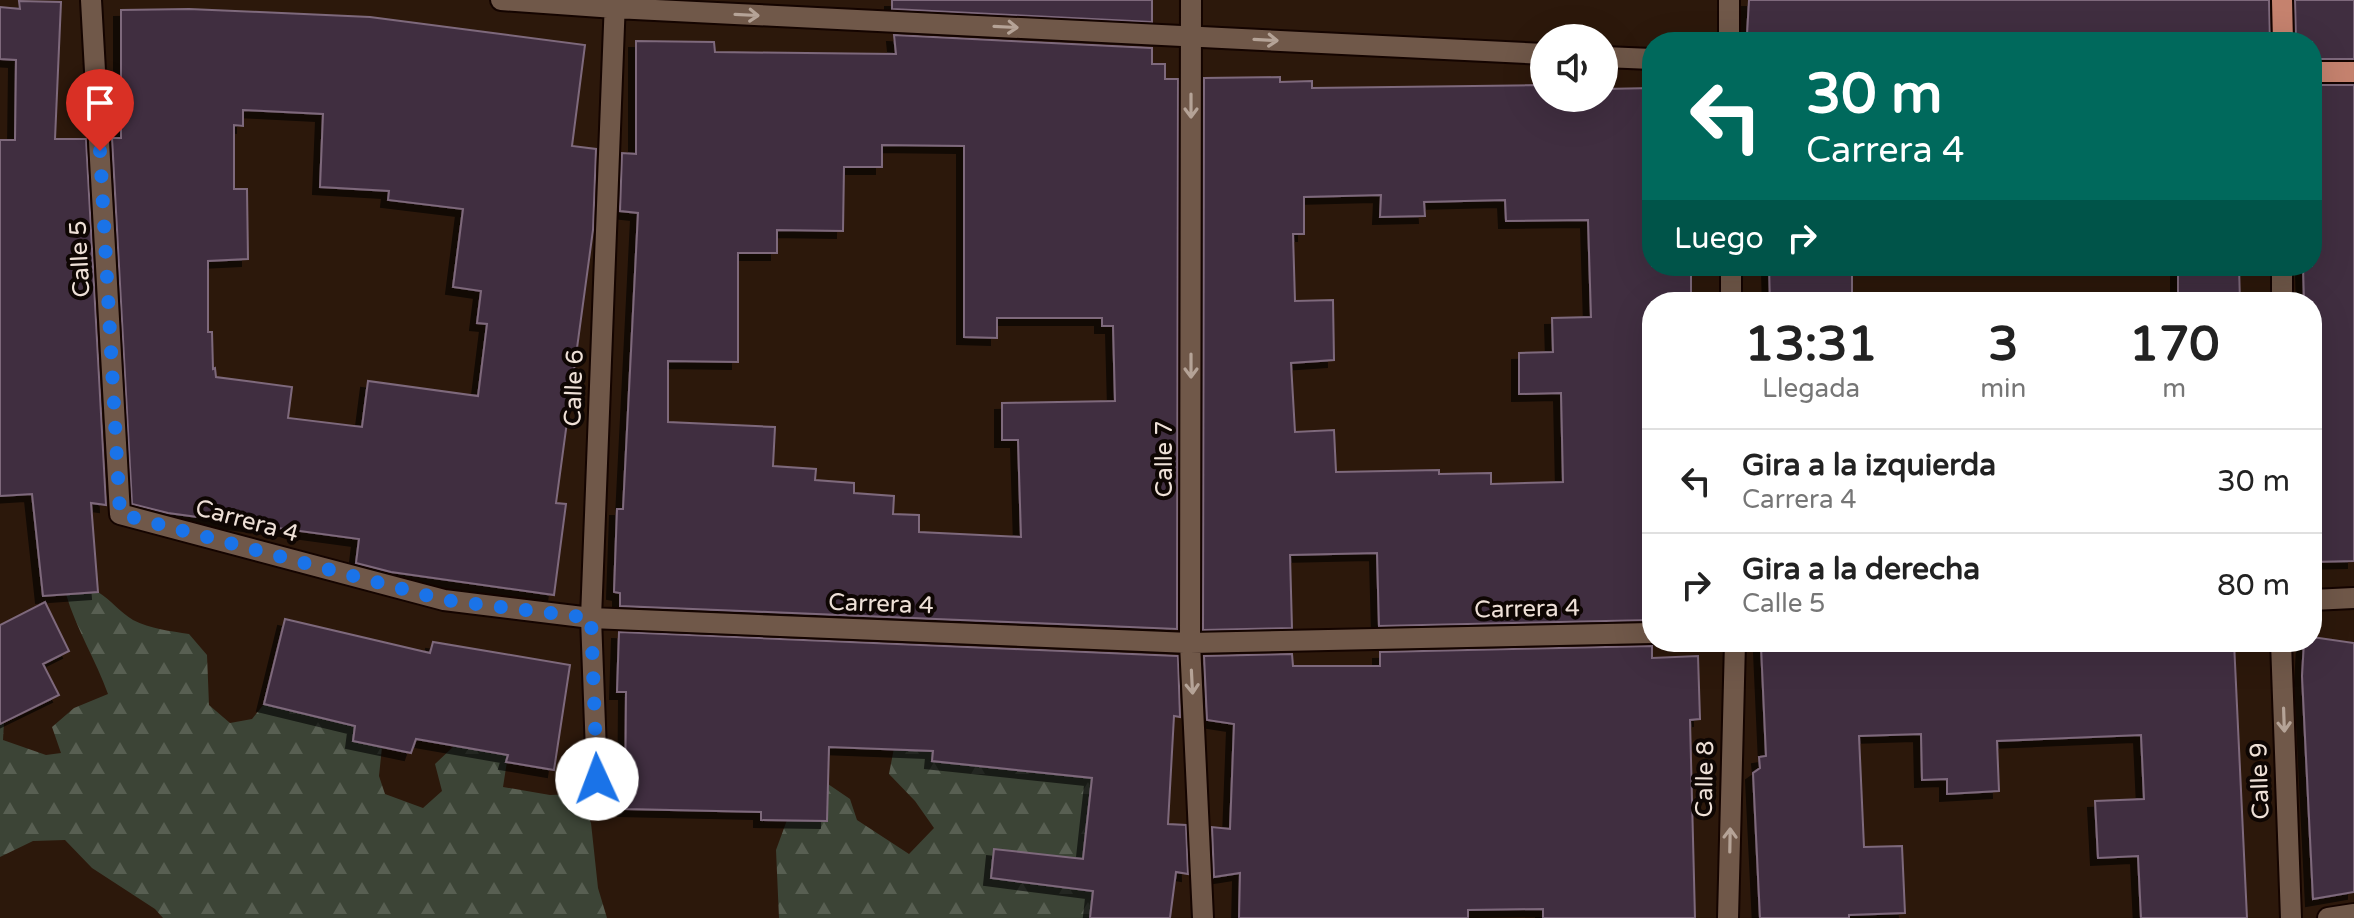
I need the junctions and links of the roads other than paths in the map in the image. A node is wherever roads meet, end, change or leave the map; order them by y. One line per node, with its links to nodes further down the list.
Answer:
1 (91, 0): 15 (street, Calle 5)
2 (501, 0): 6 (street)
3 (1191, 0): 9 (street, Calle 7)
4 (1729, 0): 7 (street)
5 (2282, 0): 8 (main road)
6 (615, 4): 9 (street, one-way to 9); 18 (street, Calle 6)
7 (1729, 32)
8 (2283, 32)
9 (1192, 36): 10 (street, one-way to 10); 20 (street, Calle 7, one-way to 20)
10 (1530, 53)
11 (1618, 58): 12 (street)
12 (1642, 59)
13 (2322, 72): 14 (main road)
14 (2354, 72)
15 (120, 514): 18 (street, Carrera 4)
16 (2354, 598): 17 (street)
17 (2322, 600)
18 (591, 618): 20 (street, Carrera 4); 23 (street, Calle 6)
19 (1642, 633): 20 (street, Carrera 4)
20 (1190, 643): 25 (street, Calle 7, one-way to 25)
21 (1735, 652): 26 (street, Calle 8, one-way to 21)
22 (2281, 652): 27 (street, Calle 9, one-way to 27)
23 (597, 779)
24 (2354, 914): 28 (street)
25 (1203, 918)
26 (1728, 918)
27 (2291, 918)
28 (2328, 918)

